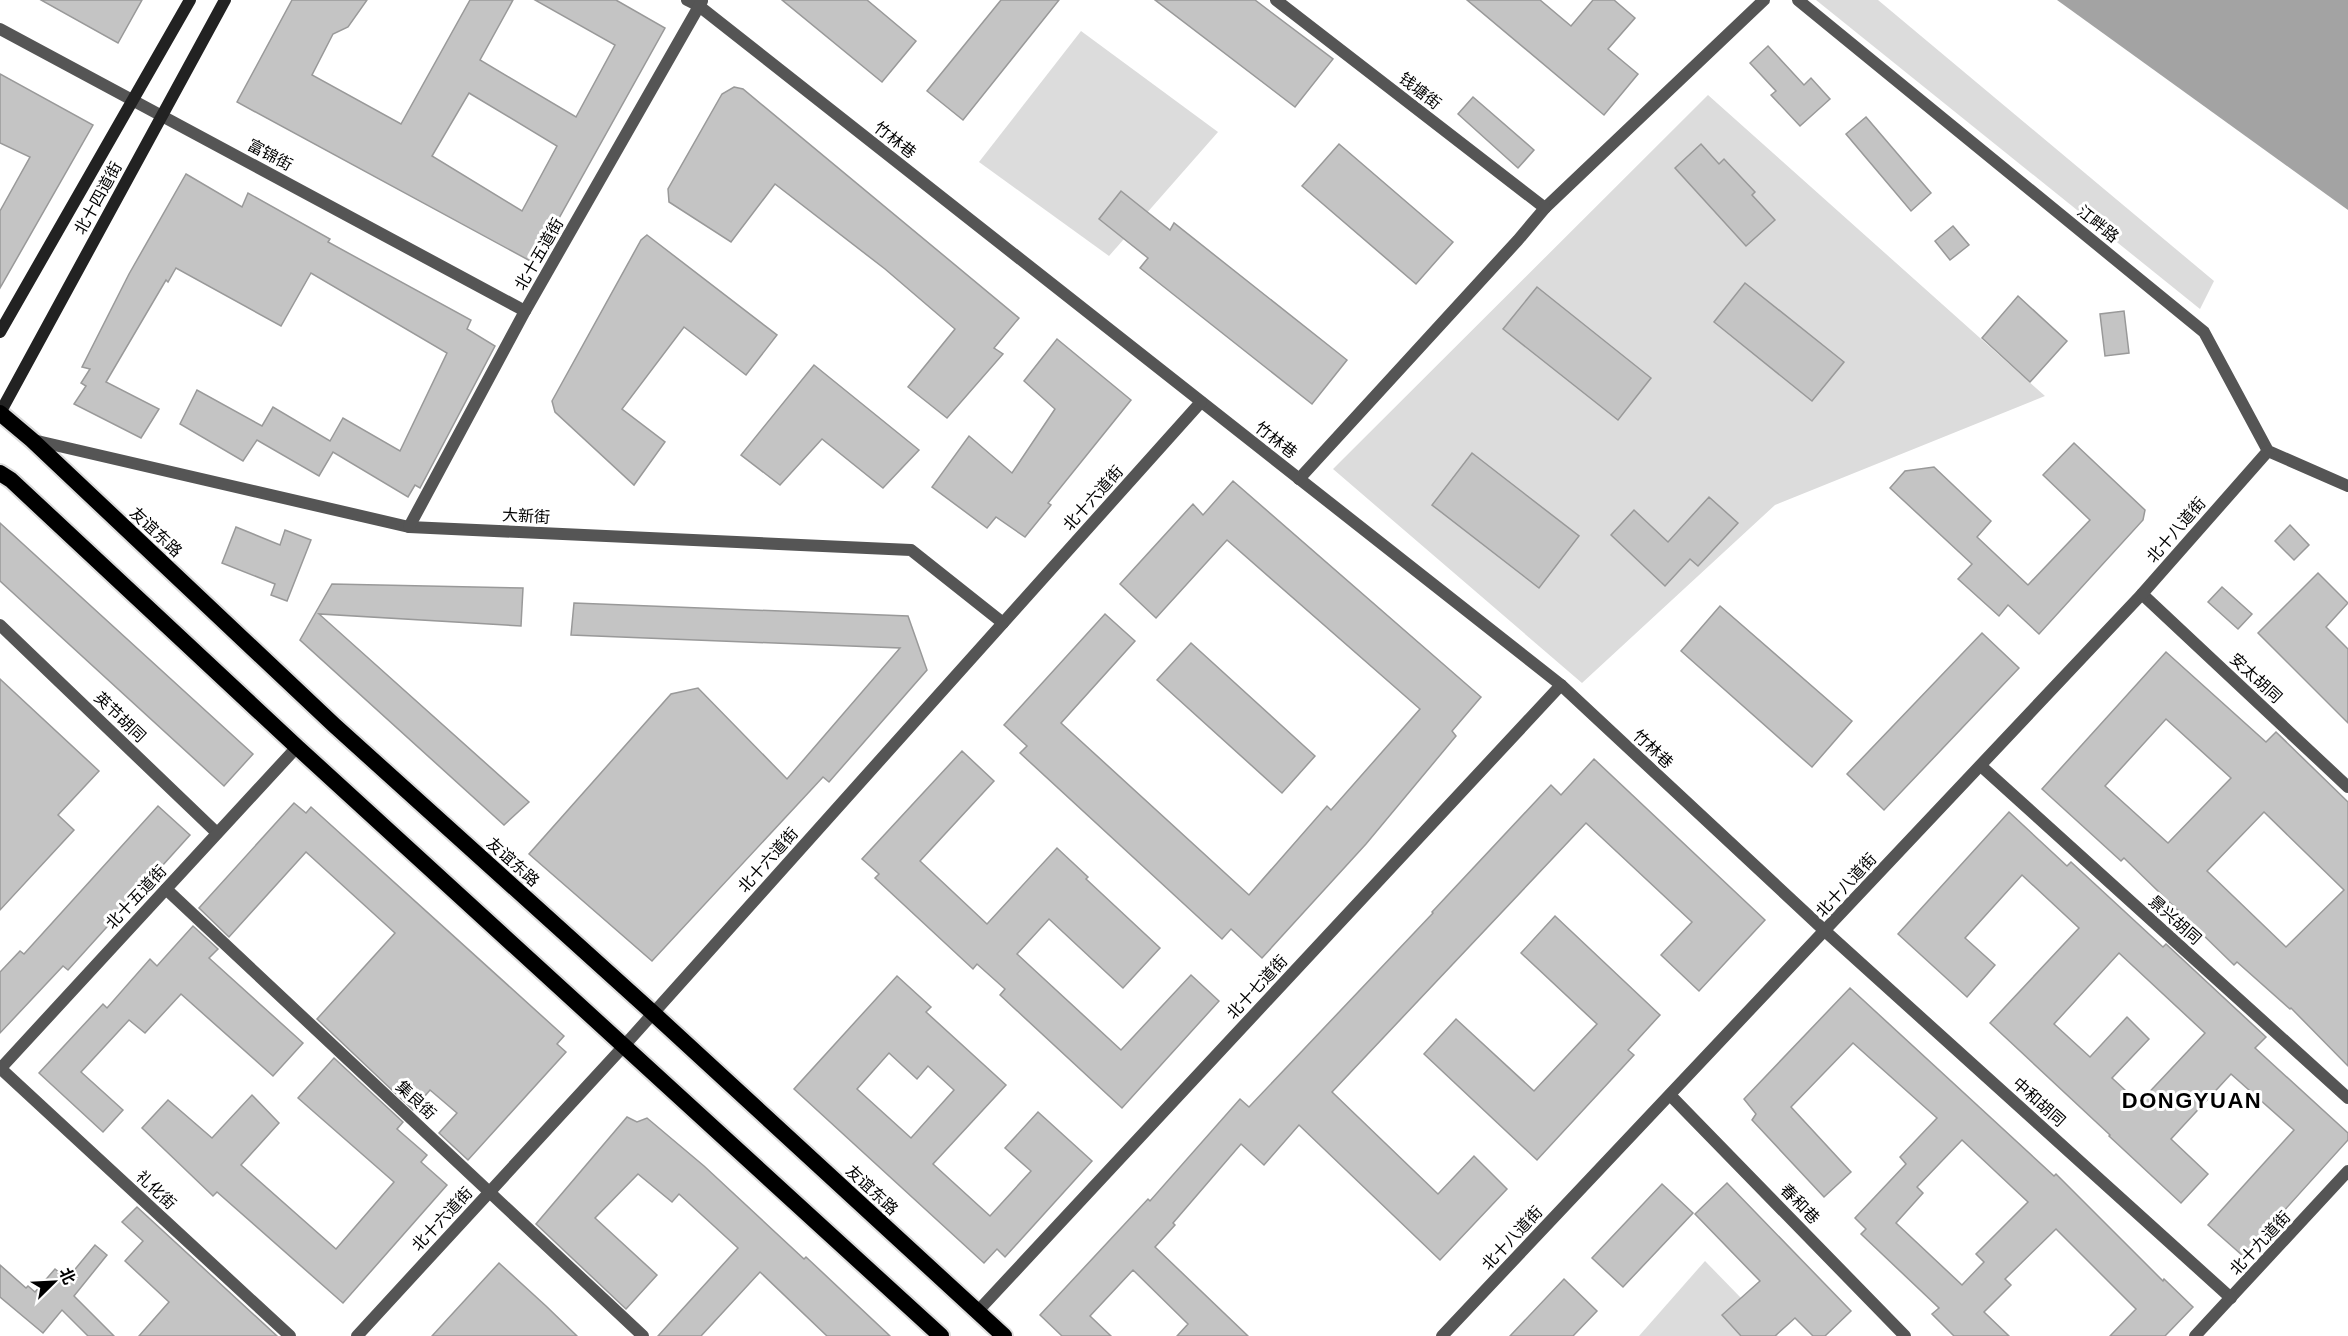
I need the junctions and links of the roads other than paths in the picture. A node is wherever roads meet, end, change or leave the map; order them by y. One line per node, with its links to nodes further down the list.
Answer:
1 (190, 0): 9 (main road, 北十四道街)
2 (225, 0): 10 (main road, 北十四道街)
3 (687, 0): 7 (street, 竹林巷)
4 (1276, 0): 11 (street, 钱塘街)
5 (1764, 0): 11 (street)
6 (1798, 0): 17 (street, 江畔路)
7 (701, 3): 12 (street, 北十五道街); 14 (street, 竹林巷)
8 (0, 29): 9 (street, 富锦街)
9 (133, 99): 10 (street, 富锦街); 13 (main road, 北十四道街)
10 (162, 115): 12 (street, 富锦街); 15 (main road, 北十四道街)
11 (1545, 208): 19 (street)
12 (525, 311): 21 (street, 北十五道街)
13 (0, 332)
14 (1201, 402): 19 (street, 竹林巷); 23 (street, 北十六道街)
15 (0, 413): 16 (highway, 友谊东路)
16 (32, 440): 21 (street, 大新街); 32 (highway, 友谊东路)
17 (2268, 451): 20 (street); 22 (street, 北十八道街)
18 (0, 473): 26 (highway)
19 (1299, 479): 25 (street, 竹林巷)
20 (2348, 486)
21 (409, 527): 23 (street, 大新街)
22 (2142, 594): 27 (street, 北十八道街); 28 (street, 安太胡同)
23 (1003, 623): 32 (street, 北十六道街)
24 (0, 625): 29 (street, 英节胡同)
25 (1561, 685): 31 (street, 竹林巷); 40 (street, 北十七道街)
26 (297, 747): 29 (street, 北十五道街); 33 (highway)
27 (1981, 766): 31 (street, 北十八道街); 36 (street, 景兴胡同)
28 (2348, 787)
29 (217, 832): 30 (street, 北十五道街)
30 (166, 889): 34 (street, 北十五道街); 38 (street, 集良街)
31 (1825, 931): 35 (street, 北十八道街); 39 (street, 中和胡同)
32 (653, 1013): 33 (street, 北十六道街); 40 (highway, 友谊东路)
33 (623, 1047): 38 (street, 北十六道街); 44 (highway)
34 (0, 1069): 41 (street, 礼化街)
35 (1670, 1095): 46 (street, 北十八道街); 47 (street, 春和巷)
36 (2348, 1098)
37 (2348, 1171): 39 (street, 北十九道街)
38 (489, 1192): 42 (street, 北十六道街); 43 (street, 集良街)
39 (2231, 1298): 48 (street, 北十九道街)
40 (977, 1312): 45 (highway, 友谊东路)
41 (290, 1336)
42 (357, 1336)
43 (643, 1336)
44 (941, 1336)
45 (1004, 1336)
46 (1442, 1336)
47 (1905, 1336)
48 (2195, 1336)

